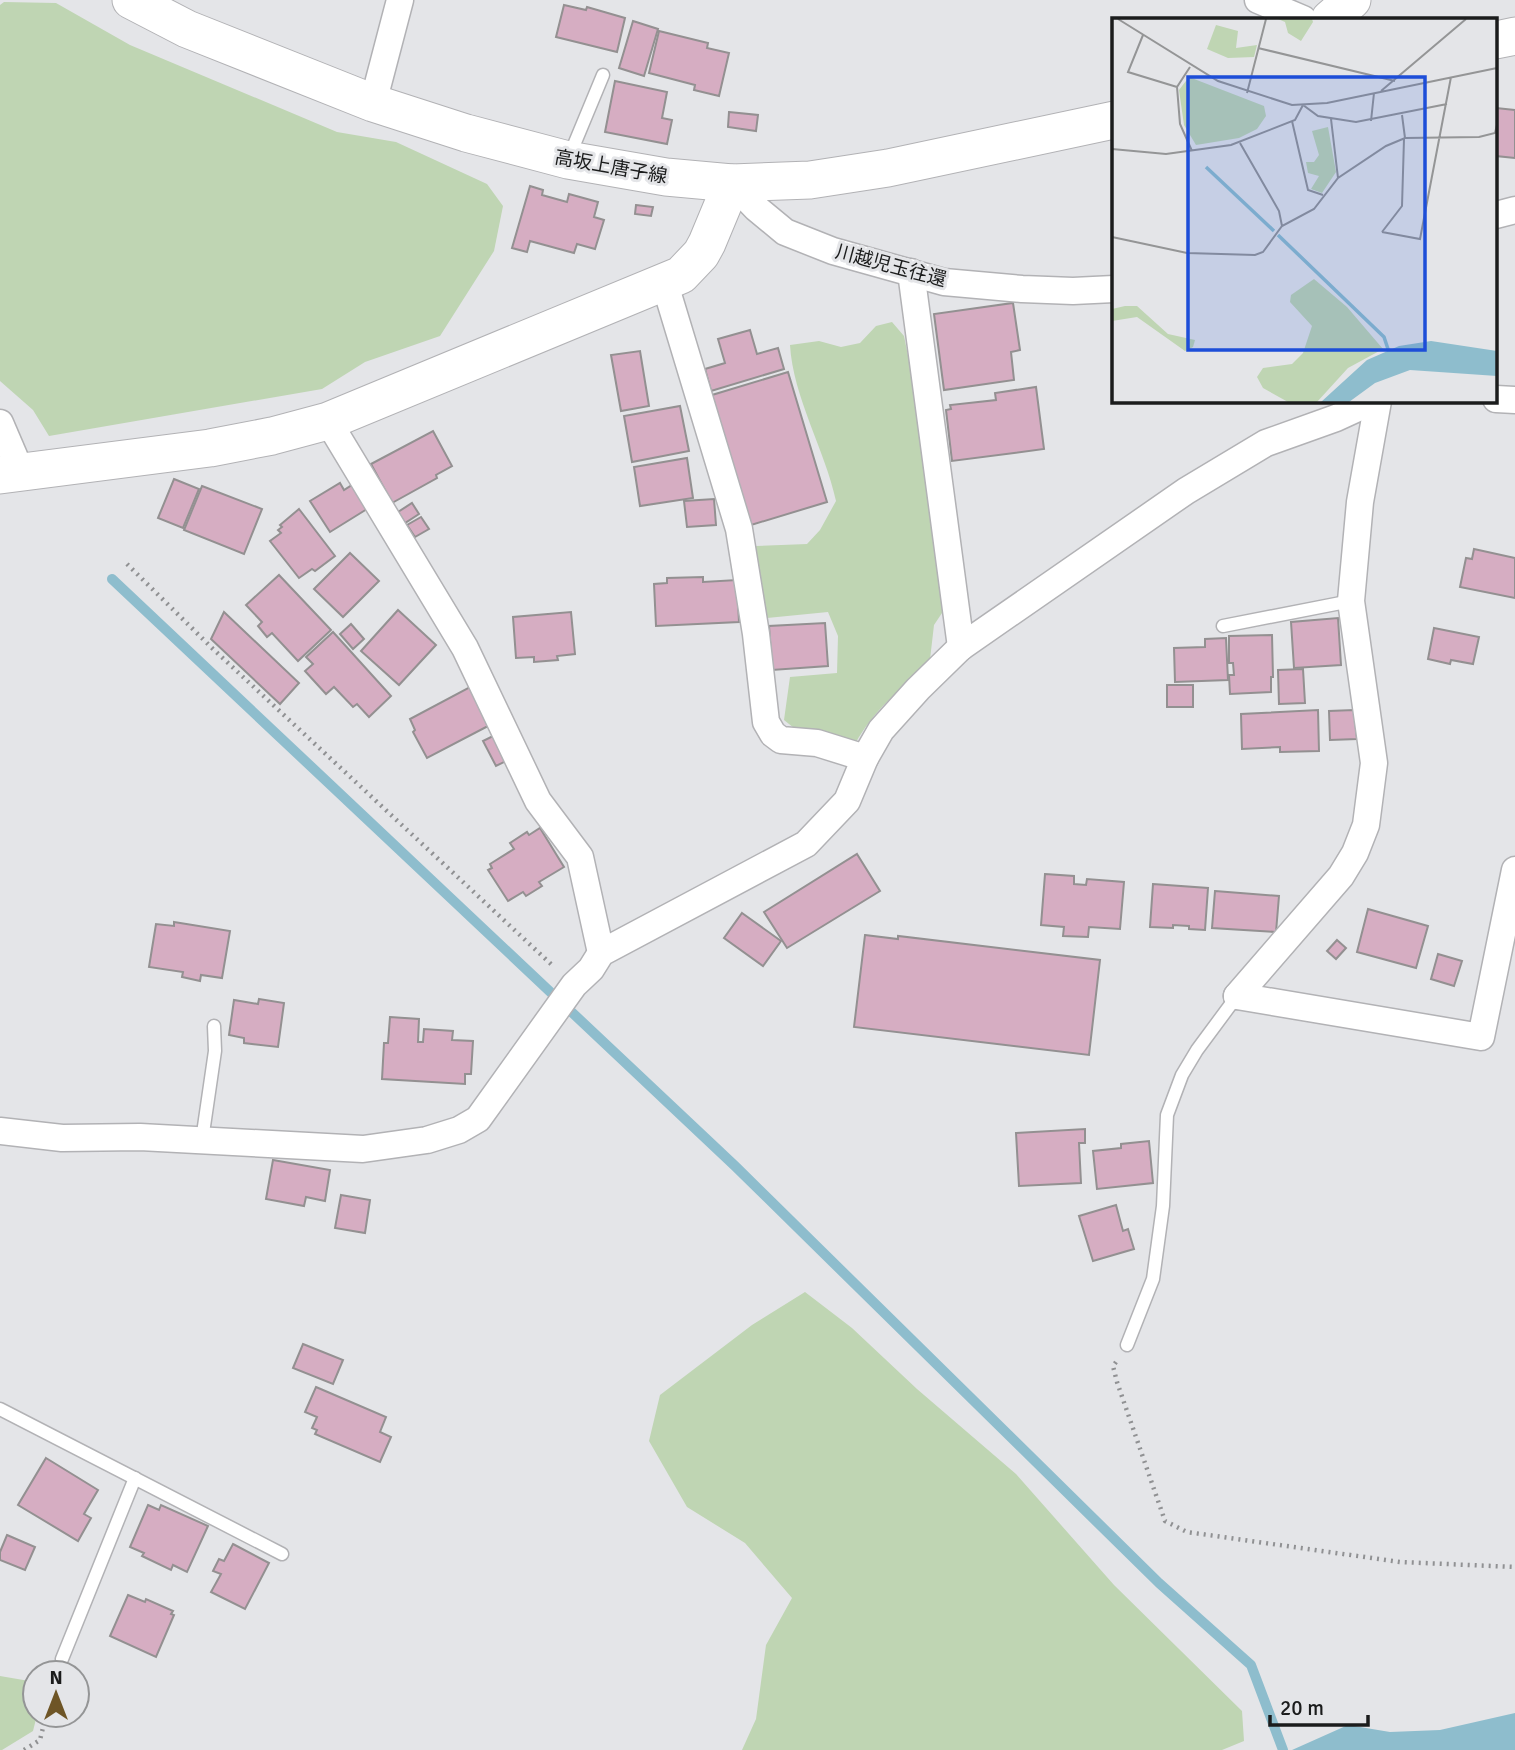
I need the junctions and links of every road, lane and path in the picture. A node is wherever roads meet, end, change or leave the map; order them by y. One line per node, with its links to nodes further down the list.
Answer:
1 (131, 0): 8 (main road, 高坂上唐子線)
2 (400, 0): 8 (street)
3 (1258, 0): 5 (street)
4 (1352, 0): 6 (main road)
5 (1301, 18)
6 (1331, 18)
7 (603, 75): 10 (lane)
8 (373, 103): 10 (main road, 高坂上唐子線)
9 (1112, 121): 11 (main road, 高坂上唐子線)
10 (568, 160): 11 (main road, 高坂上唐子線)
11 (732, 183): 14 (street, 川越児玉往還); 15 (main road)
12 (1515, 210): 13 (street)
13 (1498, 214)
14 (911, 272): 16 (street, 川越児玉往還); 25 (street)
15 (664, 281): 19 (main road); 26 (street)
16 (1112, 289)
17 (1374, 402): 25 (street)
18 (1376, 402): 23 (street)
19 (328, 421): 21 (main road); 28 (street)
20 (0, 423): 21 (street)
21 (10, 474)
22 (127, 564): 29 (path)
23 (1351, 601): 24 (lane); 30 (street)
24 (1223, 626)
25 (961, 647): 26 (street)
26 (865, 758): 28 (street)
27 (1515, 870): 30 (street)
28 (601, 953): 29 (street)
29 (574, 985): 33 (street)
30 (1237, 996): 34 (lane)
31 (214, 1026): 33 (lane)
32 (0, 1131): 33 (street)
33 (202, 1140)
34 (1127, 1345): 38 (path)
35 (0, 1409): 36 (lane)
36 (135, 1478): 37 (lane); 39 (lane)
37 (282, 1554)
38 (1515, 1567)
39 (62, 1659)
40 (43, 1729): 41 (path)
41 (24, 1750)

